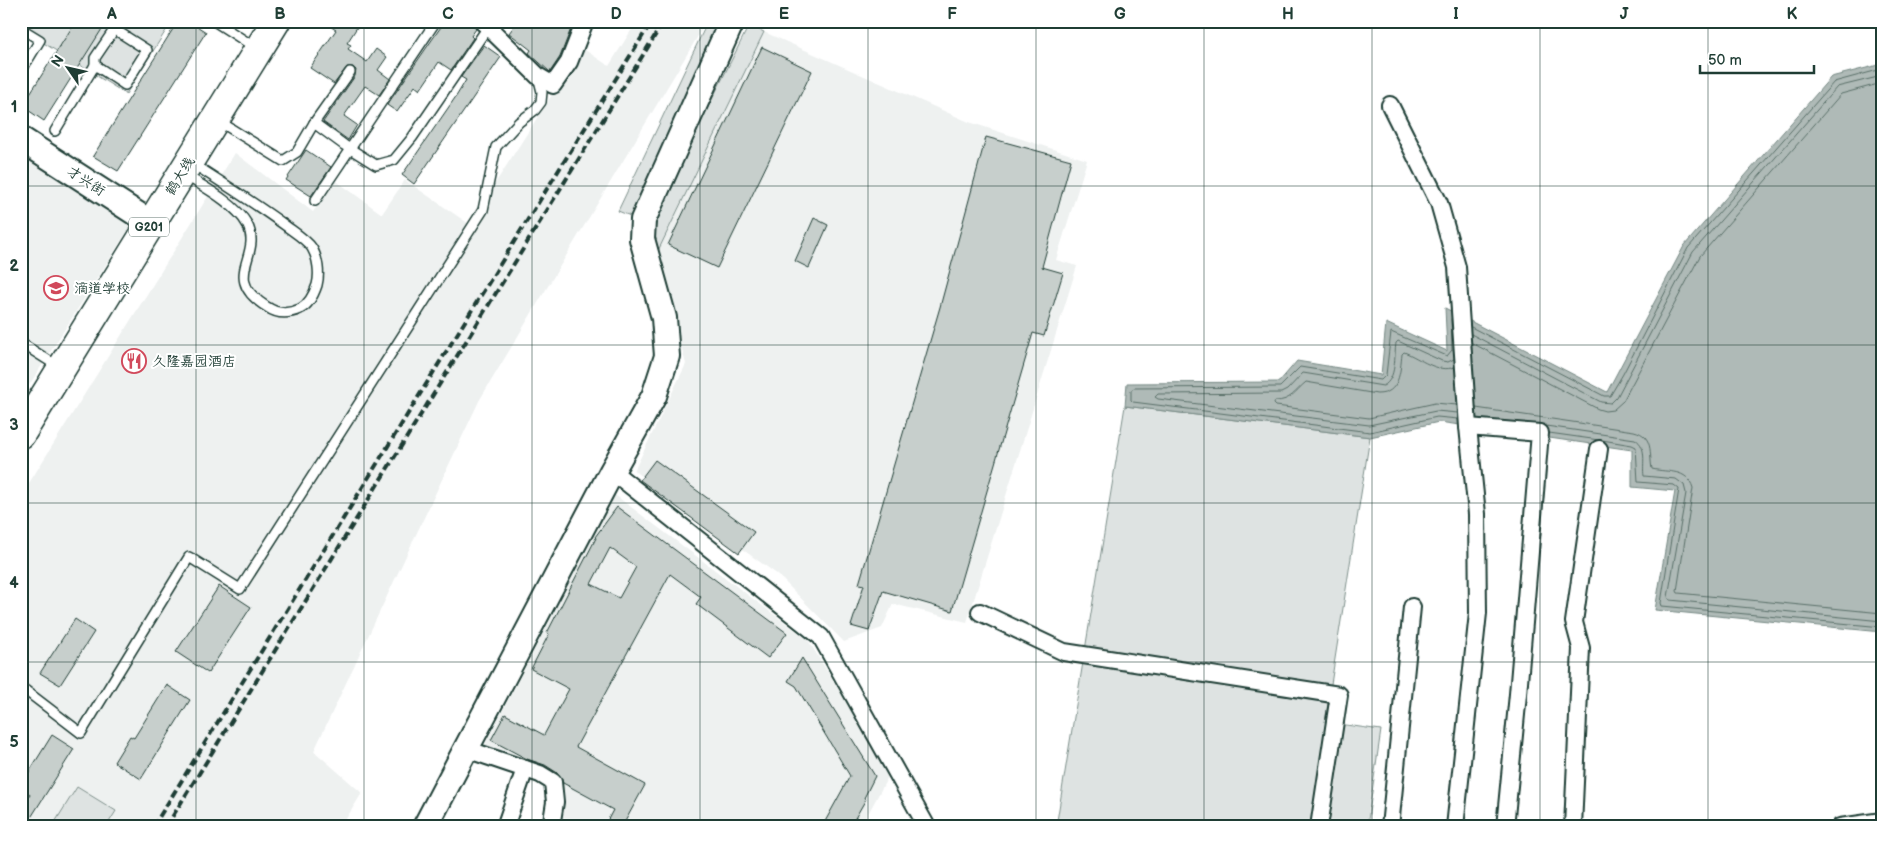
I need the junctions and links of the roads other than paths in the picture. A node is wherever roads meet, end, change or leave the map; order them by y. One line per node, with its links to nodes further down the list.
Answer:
1 (26, 21): 11 (lane)
2 (214, 21): 9 (lane)
3 (276, 21): 9 (highway, 鹤大线 / G201)
4 (436, 21): 19 (lane)
5 (585, 21): 13 (street)
6 (732, 21): 28 (street)
7 (485, 24): 13 (street); 19 (lane)
8 (117, 25): 10 (lane); 10 (lane)
9 (259, 50): 15 (highway, 鹤大线 / G201)
10 (95, 65): 17 (lane)
11 (23, 68)
12 (350, 72): 16 (lane)
13 (538, 76): 31 (lane)
14 (1390, 105): 25 (street)
15 (215, 120): 16 (lane); 20 (highway, 鹤大线 / G201)
16 (314, 123): 19 (lane)
17 (55, 131)
18 (21, 140): 22 (street, 才兴街)
19 (349, 148): 21 (lane)
20 (186, 167): 20 (lane); 22 (highway, 鹤大线 / G201)
21 (315, 201)
22 (152, 223): 24 (highway, 鹤大线 / G201)
23 (21, 343): 24 (lane)
24 (62, 368): 26 (highway, 鹤大线 / G201)
25 (1468, 427): 41 (street); 42 (street)
26 (21, 434)
27 (1599, 449): 43 (street)
28 (612, 471): 32 (street); 38 (street)
29 (1412, 607): 40 (street)
30 (980, 612): 39 (street)
31 (21, 688)
32 (466, 749): 33 (street); 35 (street)
33 (525, 769): 36 (street); 37 (street)
34 (1882, 821): 44 (street)
35 (425, 827)
36 (505, 827)
37 (551, 827)
38 (927, 827)
39 (1319, 827)
40 (1390, 827)
41 (1455, 827)
42 (1505, 827)
43 (1573, 827)
44 (1840, 827)

